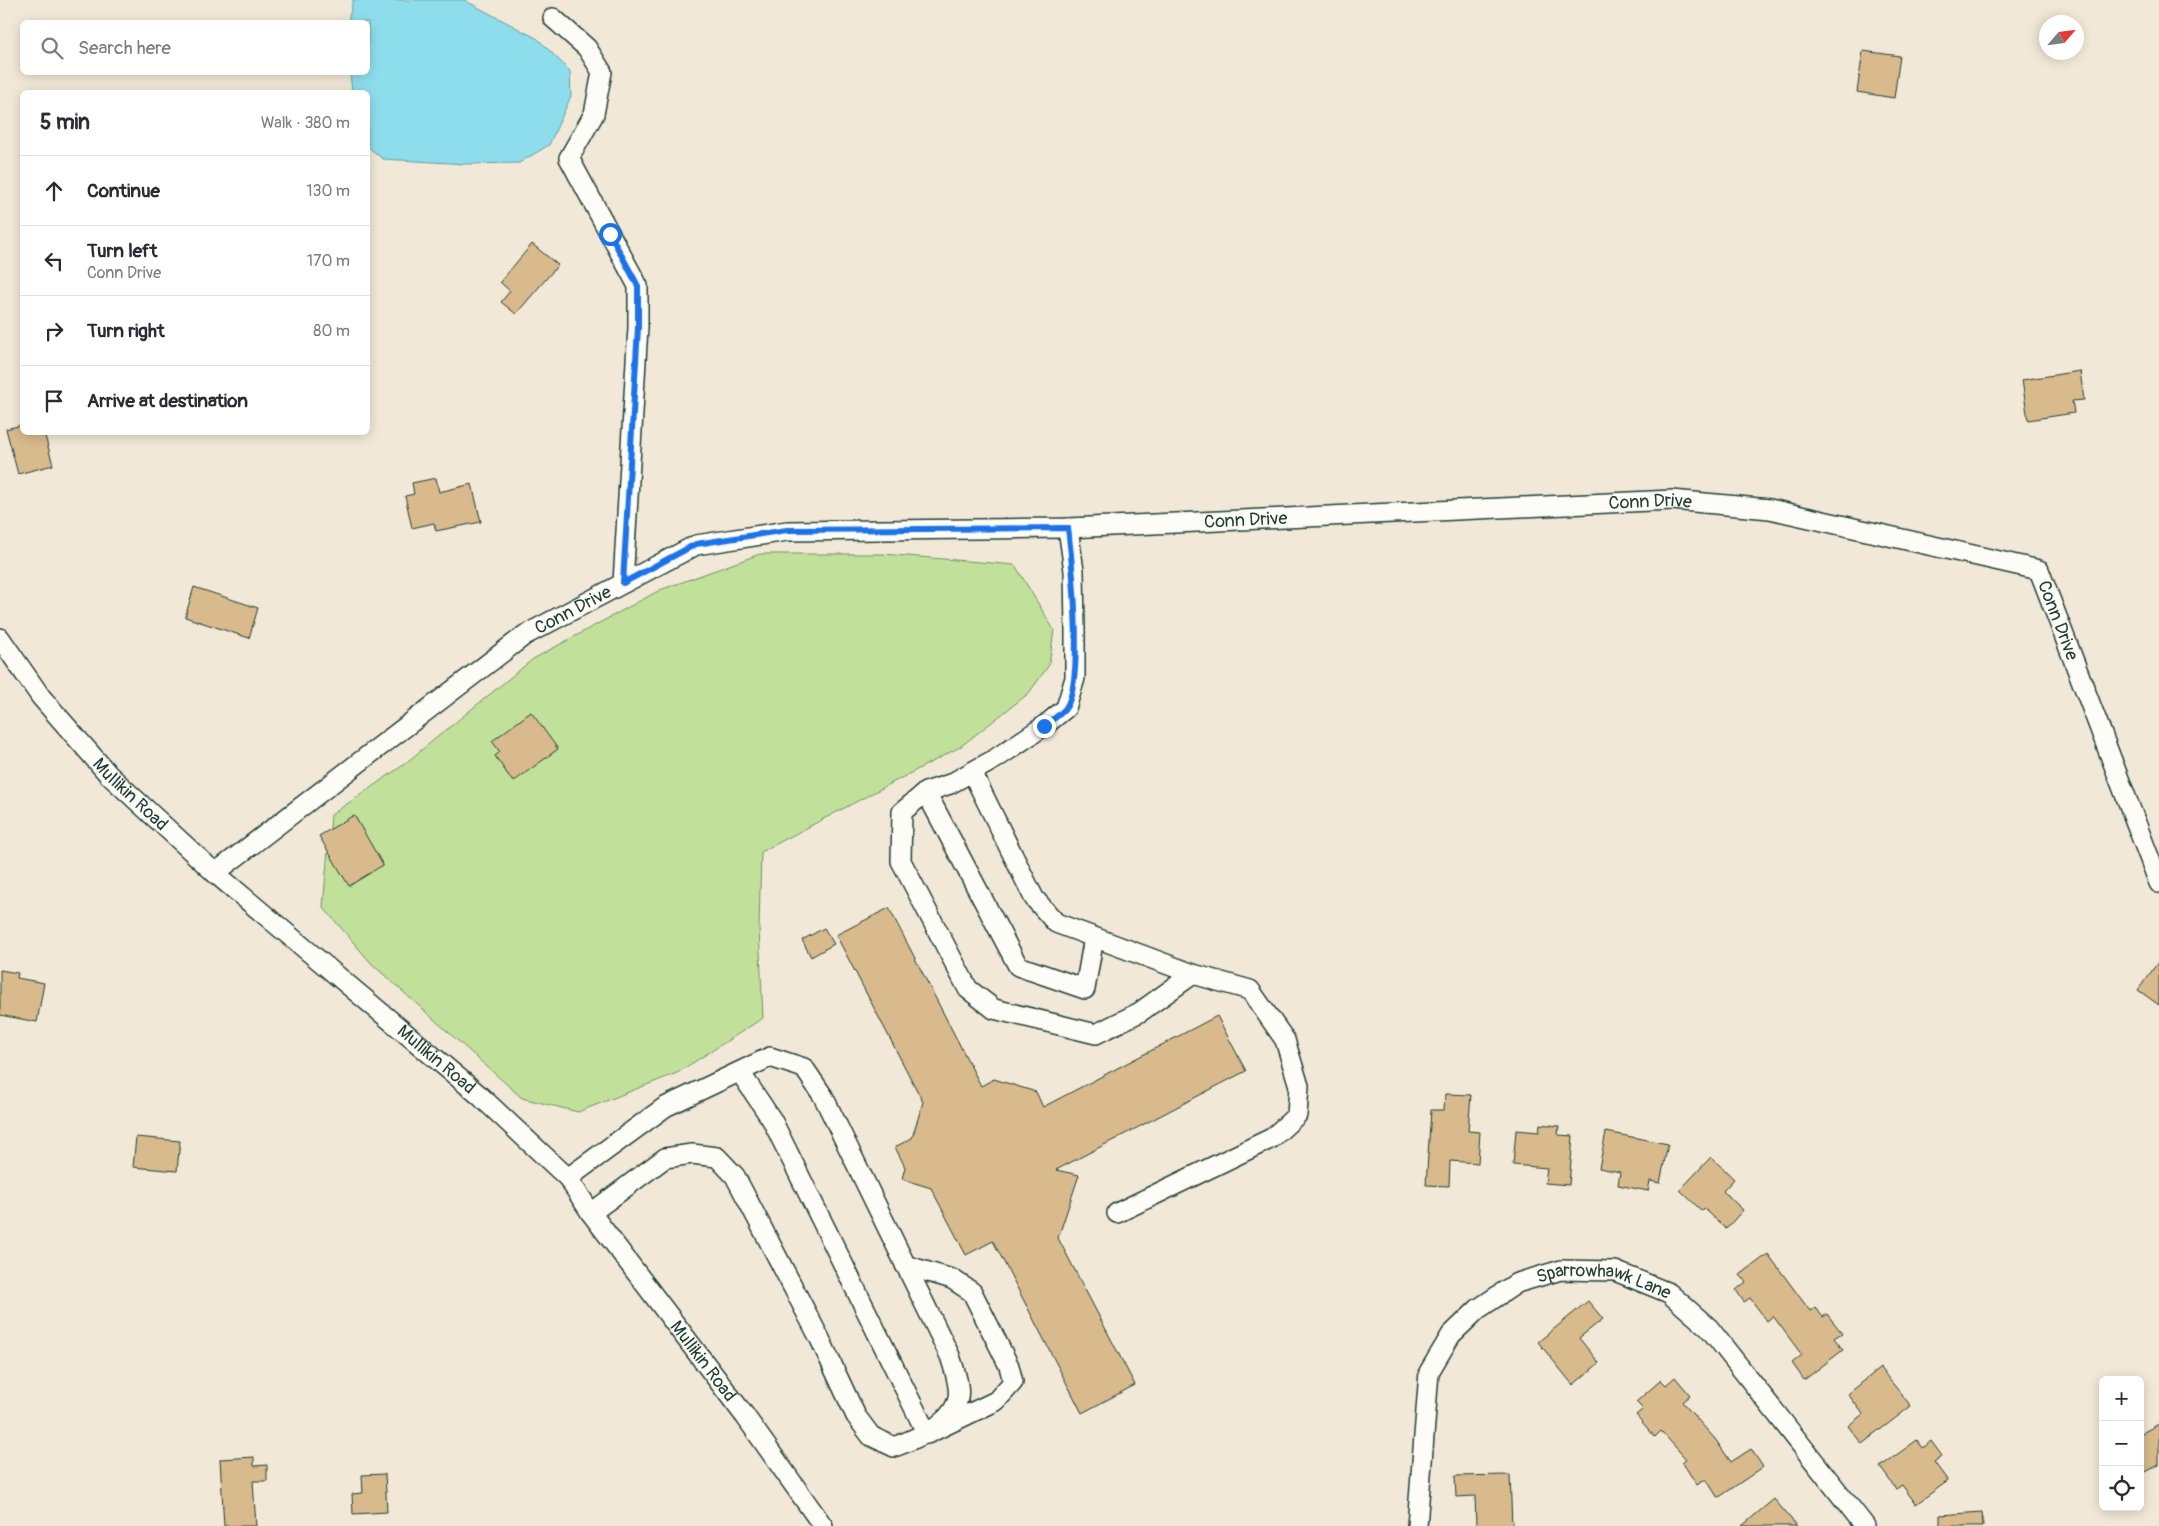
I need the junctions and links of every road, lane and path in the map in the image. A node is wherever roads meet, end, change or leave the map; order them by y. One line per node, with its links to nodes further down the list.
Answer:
1 (553, 18): 3 (street)
2 (1068, 528): 3 (street, Conn Drive); 5 (street); 8 (street, Conn Drive)
3 (623, 583): 7 (street, Conn Drive)
4 (0, 638): 7 (street, Mullikin Road)
5 (972, 772): 6 (street); 9 (street)
6 (926, 792): 9 (street); 10 (street)
7 (215, 873): 12 (street, Mullikin Road)
8 (2159, 883)
9 (1094, 937): 10 (street)
10 (1193, 974): 14 (street)
11 (740, 1072): 12 (street); 15 (street); 16 (street)
12 (568, 1178): 13 (street, Mullikin Road)
13 (591, 1213): 16 (street); 17 (street, Mullikin Road)
14 (1117, 1213)
15 (905, 1264): 16 (street); 16 (street)
16 (927, 1434)
17 (823, 1526)
18 (1417, 1526): 19 (street, Sparrowhawk Lane)
19 (1865, 1526)

